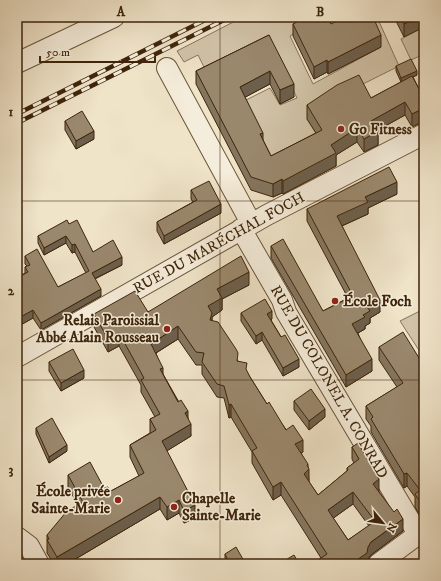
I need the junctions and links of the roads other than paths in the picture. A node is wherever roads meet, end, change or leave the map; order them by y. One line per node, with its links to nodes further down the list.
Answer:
1 (114, 17): 2 (street)
2 (17, 63)
3 (167, 68): 5 (street, RUE DU COLONEL A. CONRAD)
4 (424, 134): 5 (street, RUE DU MARÉCHAL FOCH)
5 (246, 226): 6 (street, RUE DU MARÉCHAL FOCH); 7 (street, RUE DU COLONEL A. CONRAD)
6 (17, 357)
7 (421, 532): 10 (street)
8 (17, 537): 9 (street)
9 (39, 564)
10 (378, 564)

